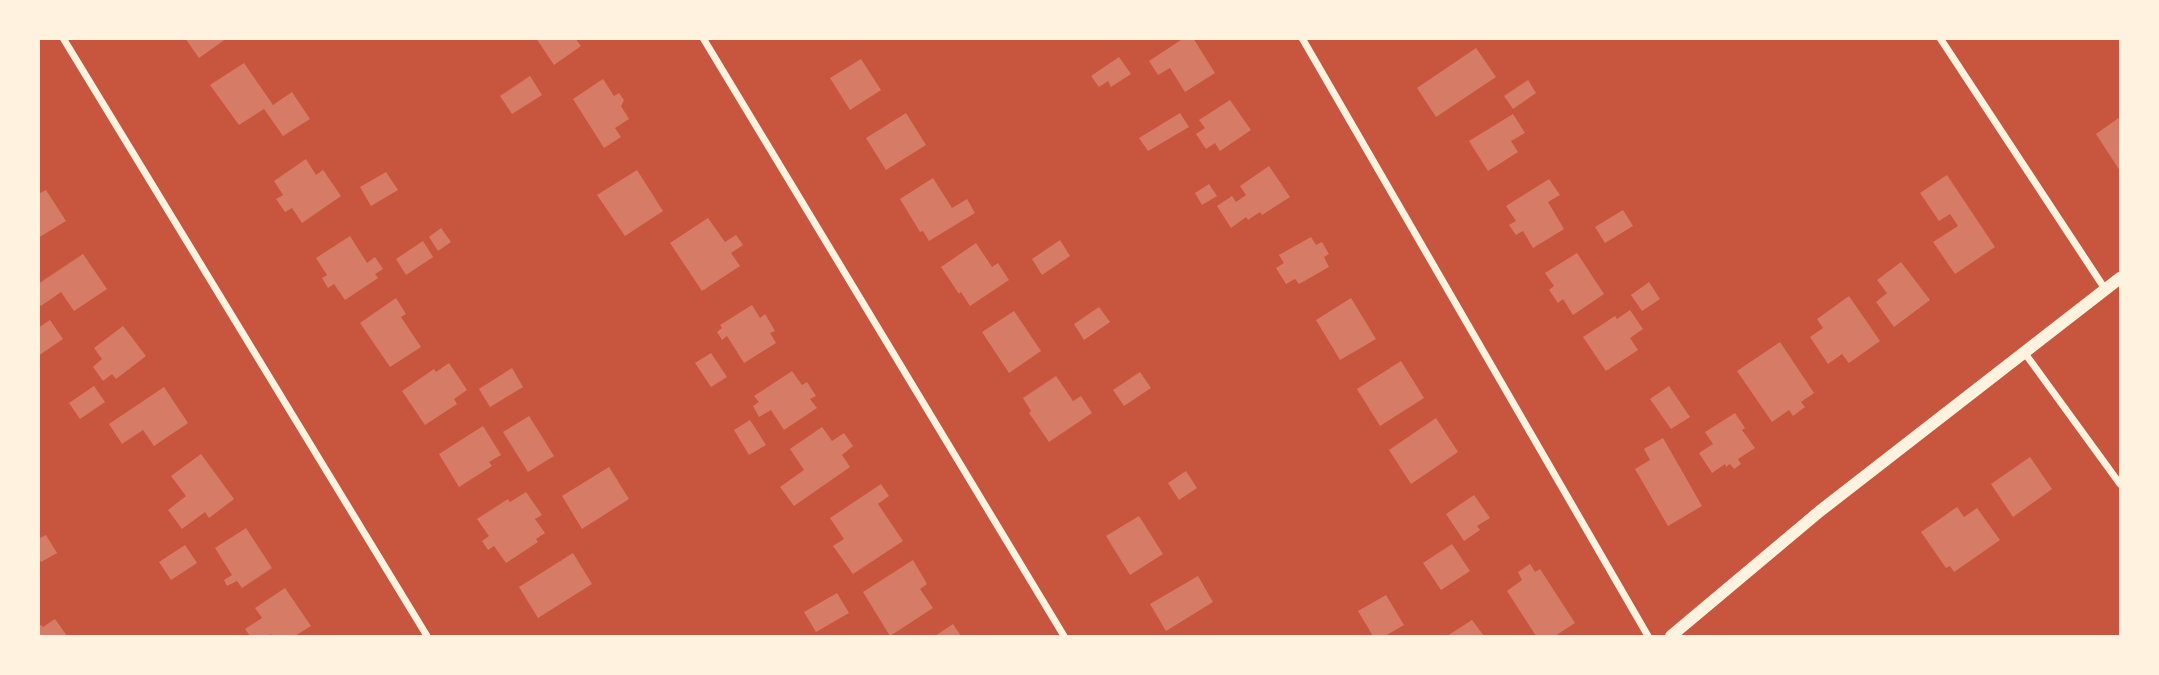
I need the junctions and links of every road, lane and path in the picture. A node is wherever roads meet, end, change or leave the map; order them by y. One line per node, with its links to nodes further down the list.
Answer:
1 (64, 38): 9 (street)
2 (703, 38): 10 (street)
3 (1303, 38): 11 (street)
4 (1940, 38): 6 (street)
5 (2120, 278): 6 (street)
6 (2105, 289): 7 (street)
7 (2024, 352): 8 (street); 12 (street)
8 (2120, 484)
9 (426, 636)
10 (1064, 636)
11 (1648, 636)
12 (1671, 636)

